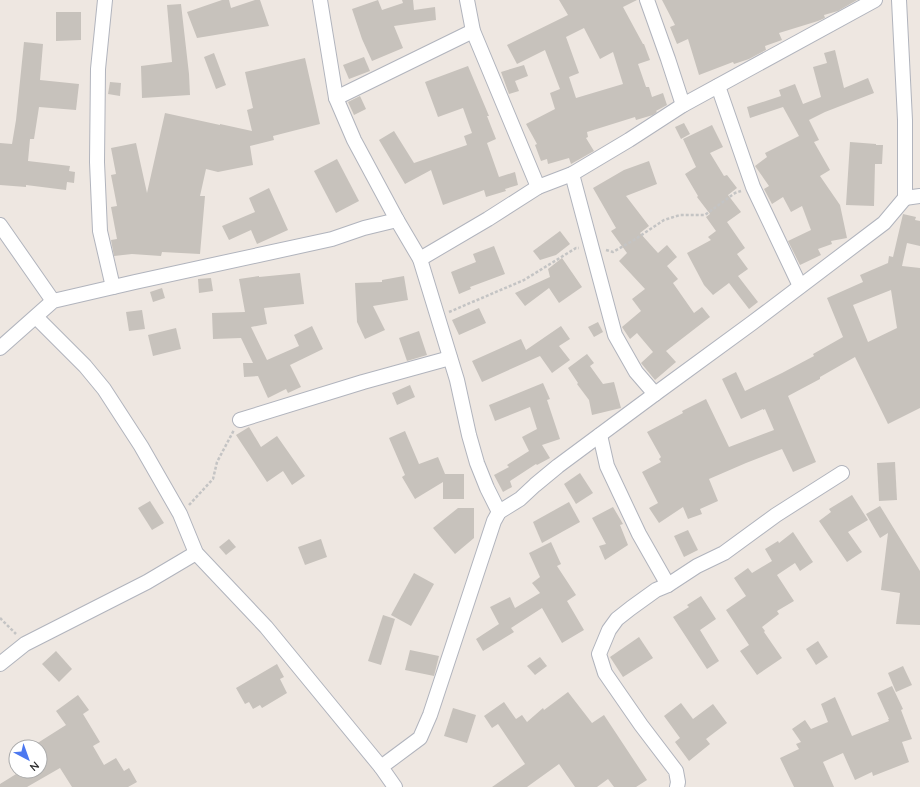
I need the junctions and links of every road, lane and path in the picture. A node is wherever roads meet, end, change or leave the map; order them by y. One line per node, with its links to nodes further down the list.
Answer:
1 (105, 0): 21 (street)
2 (320, 0): 9 (street)
3 (467, 0): 7 (street)
4 (647, 0): 10 (street)
5 (874, 0): 8 (street)
6 (899, 0): 15 (street)
7 (473, 31): 9 (street); 12 (street)
8 (718, 86): 10 (street); 13 (street)
9 (336, 98): 16 (street)
10 (683, 105): 11 (street)
11 (572, 174): 12 (street); 18 (street)
12 (538, 187): 19 (street)
13 (753, 187): 18 (path); 20 (street)
14 (920, 196): 15 (street)
15 (905, 198): 20 (street)
16 (397, 220): 19 (street); 21 (street)
17 (0, 225): 22 (street)
18 (592, 247): 23 (path); 27 (street)
19 (420, 259): 23 (street)
20 (800, 286): 27 (street)
21 (113, 287): 22 (street)
22 (53, 301): 24 (street)
23 (438, 316): 26 (street)
24 (36, 317): 25 (street); 32 (street)
25 (0, 348)
26 (450, 358): 28 (street); 31 (street)
27 (655, 394): 29 (street)
28 (240, 420): 32 (path)
29 (600, 435): 31 (street); 34 (street)
30 (842, 473): 34 (street)
31 (499, 512): 38 (street)
32 (180, 514): 33 (street)
33 (196, 553): 36 (street); 38 (street)
34 (668, 585): 40 (street)
35 (0, 618): 36 (path)
36 (25, 644): 37 (street)
37 (0, 664)
38 (381, 767): 39 (street)
39 (396, 787)
40 (677, 787)

